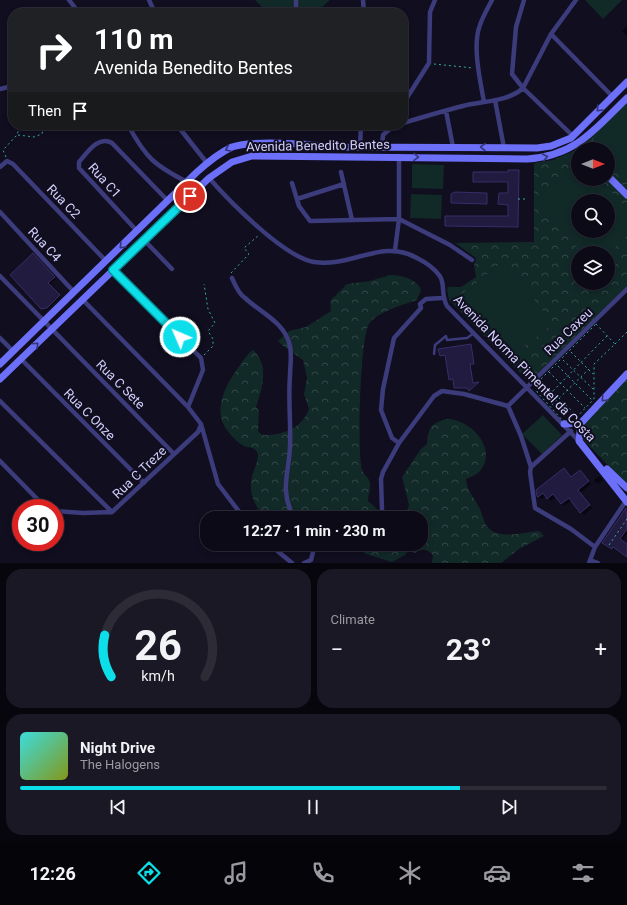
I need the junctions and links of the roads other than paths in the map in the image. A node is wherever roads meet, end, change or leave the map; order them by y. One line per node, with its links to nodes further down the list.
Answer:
1 (69, 0): 6 (street)
2 (435, 0): 10 (street)
3 (492, 0): 14 (street)
4 (524, 0): 9 (street)
5 (576, 0): 7 (street)
6 (75, 8)
7 (551, 34): 9 (street); 11 (street)
8 (627, 82): 11 (street, Avenida Benedito Bentes)
9 (523, 88): 13 (street); 21 (street)
10 (408, 96)
11 (612, 96): 21 (street, Avenida Benedito Bentes, one-way to 21)
12 (627, 98): 23 (street, Avenida Benedito Bentes)
13 (494, 100): 14 (street); 28 (street)
14 (484, 102): 15 (street)
15 (446, 111): 16 (street); 25 (street)
16 (408, 122)
17 (131, 130): 36 (street)
18 (181, 130): 32 (street)
19 (360, 130): 27 (street)
20 (389, 130): 24 (street)
21 (572, 137): 22 (street); 28 (street, Avenida Benedito Bentes)
22 (576, 142)
23 (584, 142)
24 (382, 146): 25 (street, Avenida Benedito Bentes); 27 (street, Avenida Benedito Bentes)
25 (453, 146): 28 (street, Avenida Benedito Bentes, one-way to 25)
26 (331, 147): 27 (street, Avenida Benedito Bentes); 31 (street); 32 (street, Avenida Benedito Bentes, one-way to 32)
27 (360, 147)
28 (504, 148)
29 (571, 150): 30 (street, Avenida Benedito Bentes, one-way to 29)
30 (399, 156): 31 (street, Avenida Benedito Bentes); 46 (street)
31 (331, 157): 35 (street, Avenida Benedito Bentes)
32 (207, 163): 36 (street, Avenida Benedito Bentes)
33 (0, 167): 52 (street, Rua C2)
34 (341, 172): 39 (street)
35 (209, 178): 47 (street, Avenida Benedito Bentes); 50 (street, Avenida Norma Pimentel da Costa)
36 (187, 182): 42 (street, Avenida Benedito Bentes)
37 (292, 183): 41 (street)
38 (615, 183): 40 (street)
39 (344, 184): 41 (street); 45 (street)
40 (627, 195)
41 (297, 198): 45 (street)
42 (168, 201): 44 (street, Avenida Benedito Bentes); 48 (street, Rua C1)
43 (0, 212): 58 (street, Rua C4)
44 (155, 213): 47 (street); 48 (street, Avenida Benedito Bentes)
45 (352, 220): 46 (street)
46 (399, 220): 50 (street); 51 (street)
47 (164, 222): 49 (street, Avenida Benedito Bentes)
48 (137, 231): 52 (street, Avenida Benedito Bentes, one-way to 52)
49 (146, 240): 53 (street); 54 (street, Avenida Benedito Bentes)
50 (395, 250): 59 (street, Avenida Norma Pimentel da Costa)
51 (472, 260)
52 (106, 261): 58 (street, Avenida Benedito Bentes)
53 (172, 269)
54 (113, 270): 60 (street, Avenida Benedito Bentes); 74 (street)
55 (0, 276): 61 (street, Rua C Sete)
56 (232, 278): 91 (street)
57 (627, 289): 71 (street, Rua Caxeu)
58 (74, 292): 61 (street, Avenida Benedito Bentes)
59 (442, 298): 63 (street, Avenida Norma Pimentel da Costa); 80 (street)
60 (82, 299): 62 (street, Avenida Benedito Bentes); 74 (street)
61 (44, 321): 62 (street, Rua C Sete); 65 (street, Avenida Benedito Bentes)
62 (52, 330): 67 (street, Avenida Benedito Bentes, one-way to 62); 81 (street, Rua C Sete)
63 (474, 333): 66 (lane); 71 (street, Avenida Norma Pimentel da Costa)
64 (0, 338): 65 (street)
65 (13, 351): 68 (street, Avenida Benedito Bentes)
66 (434, 354)
67 (20, 359): 70 (street, Avenida Benedito Bentes); 85 (street, Rua C Onze)
68 (0, 364)
69 (627, 374): 75 (street, one-way to 75)
70 (0, 379)
71 (527, 387): 73 (street, Rua Caxeu); 77 (street, Avenida Norma Pimentel da Costa)
72 (0, 400): 93 (street)
73 (508, 406): 80 (street); 84 (street)
74 (188, 407): 76 (street)
75 (581, 423): 77 (street); 79 (street)
76 (201, 424): 81 (street, Rua C Treze); 90 (street)
77 (564, 424): 78 (street, Avenida Norma Pimentel da Costa)
78 (571, 431): 79 (street, Avenida Norma Pimentel da Costa); 84 (street)
79 (579, 441): 82 (street, Avenida Norma Pimentel da Costa)
80 (399, 443): 89 (street)
81 (174, 454): 85 (street, Rua C Treze)
82 (595, 459): 86 (street, Avenida Norma Pimentel da Costa); 88 (street, Avenida Norma Pimentel da Costa)
83 (0, 461): 87 (street)
84 (531, 468): 94 (street)
85 (144, 483): 93 (street, Rua C Treze)
86 (627, 488)
87 (37, 499)
88 (626, 501): 94 (street)
89 (382, 510)
90 (239, 511)
91 (290, 511)
92 (64, 512): 93 (street, Rua C Treze)
93 (112, 512)
94 (595, 547): 97 (street)
95 (277, 551): 98 (street)
96 (312, 551): 99 (street)
97 (589, 561): 100 (street)
98 (292, 563)
99 (304, 563)
100 (598, 563)

